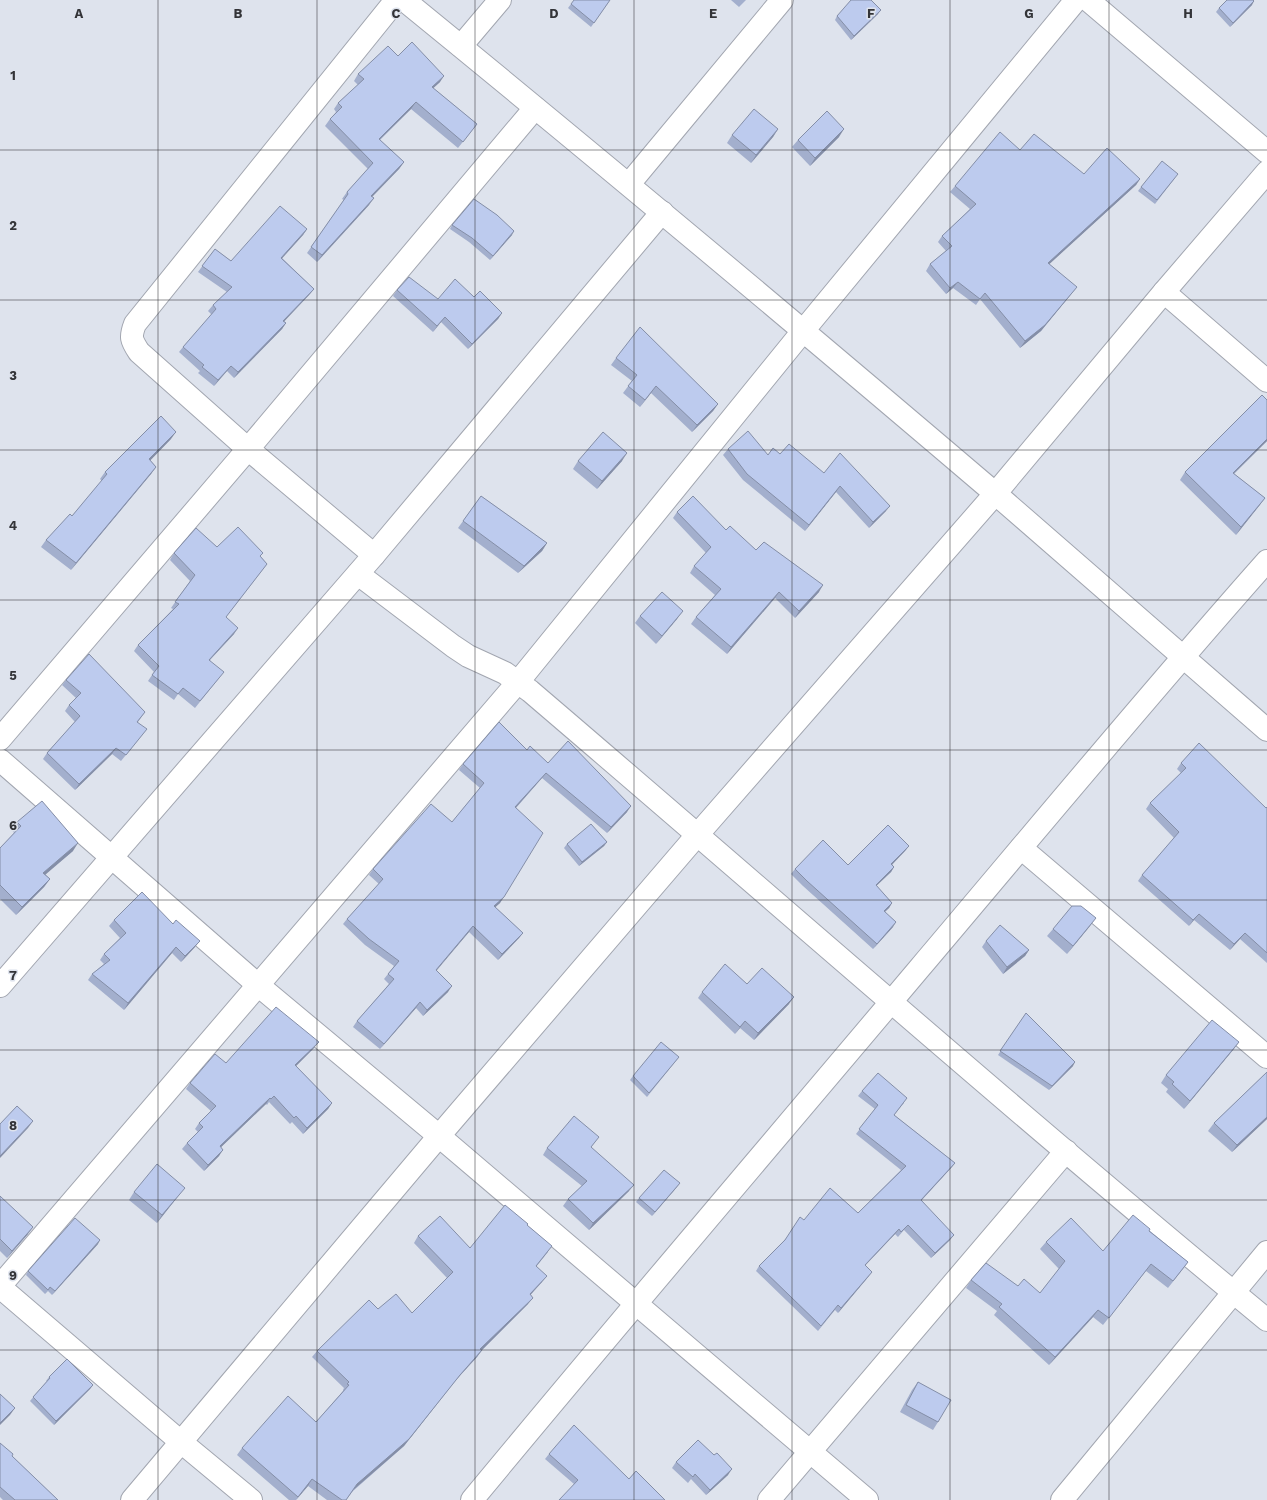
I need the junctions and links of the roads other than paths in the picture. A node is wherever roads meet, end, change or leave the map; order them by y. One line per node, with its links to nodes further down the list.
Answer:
1 (396, 0): 16 (street)
2 (404, 0): 7 (street)
3 (500, 0): 7 (street)
4 (782, 0): 11 (street)
5 (1076, 0): 14 (street)
6 (1088, 0): 9 (street)
7 (461, 46): 8 (street)
8 (535, 108): 11 (street); 16 (street)
9 (1267, 152)
10 (1267, 172): 13 (street)
11 (629, 184): 12 (street)
12 (662, 212): 14 (street); 18 (street)
13 (1164, 292): 15 (street); 17 (street)
14 (803, 331): 17 (street); 22 (street)
15 (1267, 381)
16 (248, 449): 18 (street); 24 (street)
17 (995, 494): 21 (street); 26 (street)
18 (374, 555): 20 (street)
19 (1267, 561): 21 (street)
20 (358, 574): 22 (street); 28 (street)
21 (1182, 656): 23 (street); 27 (street)
22 (518, 682): 26 (street); 29 (street)
23 (1267, 730)
24 (0, 739)
25 (0, 760): 28 (street)
26 (698, 834): 31 (street); 33 (street)
27 (1021, 848): 31 (street); 32 (street)
28 (111, 858): 29 (street); 30 (street)
29 (258, 985): 33 (street); 36 (street)
30 (0, 986)
31 (891, 1003): 34 (street); 38 (street)
32 (1267, 1057)
33 (439, 1136): 38 (street); 40 (street)
34 (1066, 1151): 37 (street); 41 (street)
35 (1267, 1252): 37 (street)
36 (0, 1286): 40 (street)
37 (1233, 1292): 39 (street); 47 (street)
38 (635, 1304): 41 (street); 44 (street)
39 (1267, 1320)
40 (181, 1442): 42 (street); 43 (street)
41 (810, 1451): 45 (street); 46 (street)
42 (132, 1500)
43 (251, 1500)
44 (472, 1500)
45 (769, 1500)
46 (867, 1500)
47 (1062, 1500)

